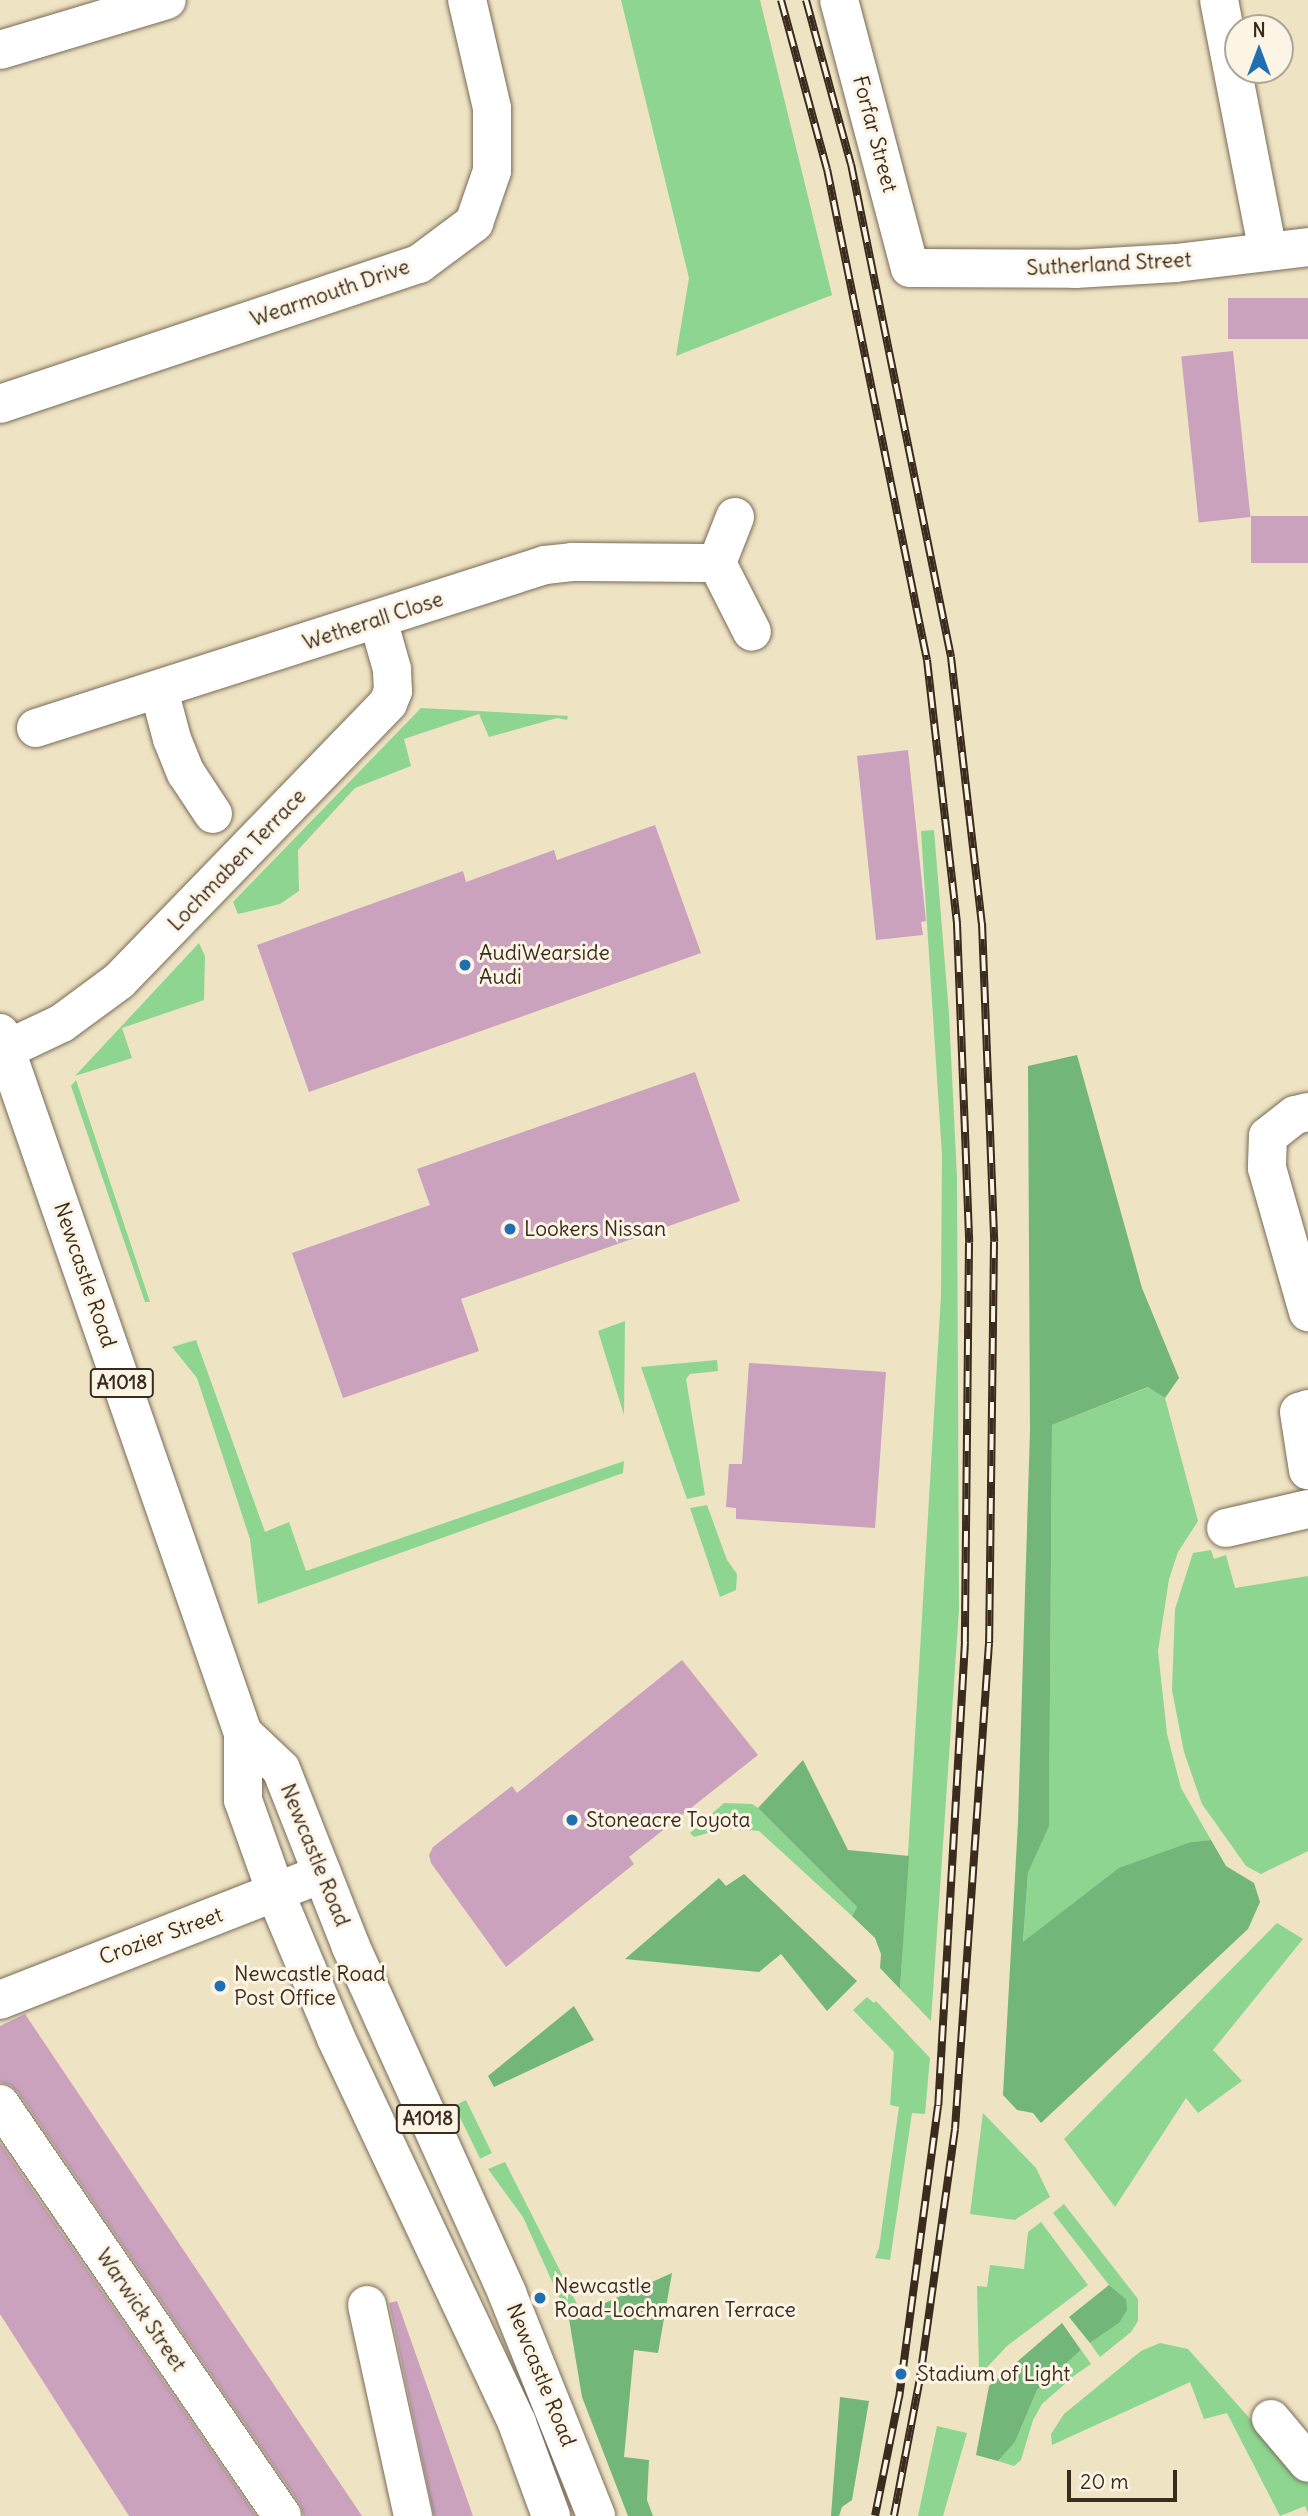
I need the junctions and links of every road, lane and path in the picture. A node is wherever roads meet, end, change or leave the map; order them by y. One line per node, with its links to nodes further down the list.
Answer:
1 (166, 0): 5 (main road)
2 (467, 0): 9 (main road, Wearmouth Drive)
3 (839, 0): 8 (main road, Forfar Street)
4 (1219, 0): 7 (main road)
5 (0, 50)
6 (1308, 247): 7 (main road, Sutherland Street)
7 (1268, 251): 8 (main road, Sutherland Street)
8 (910, 268)
9 (0, 404)
10 (735, 517): 11 (main road)
11 (717, 563): 12 (main road, Wetherall Close); 13 (main road)
12 (378, 620): 14 (main road, Wetherall Close); 17 (main road, Lochmaben Terrace)
13 (752, 632)
14 (159, 690): 15 (main road, Wetherall Close); 16 (main road)
15 (36, 728)
16 (213, 814)
17 (3, 1042): 24 (main road, Newcastle Road / A1018)
18 (1308, 1112): 19 (main road)
19 (1308, 1312)
20 (1308, 1409): 21 (main road)
21 (1308, 1470)
22 (1308, 1509): 23 (main road)
23 (1226, 1528)
24 (243, 1733): 25 (main road, Newcastle Road / A1018); 26 (main road, A1018)
25 (322, 1874): 26 (main road, Crozier Street); 35 (main road, Newcastle Road / A1018)
26 (276, 1893): 27 (main road, Crozier Street); 34 (main road, A1018)
27 (0, 2000)
28 (0, 2104): 32 (main road, Warwick Street)
29 (367, 2305): 33 (main road)
30 (1271, 2419): 31 (main road)
31 (1308, 2463)
32 (282, 2516)
33 (413, 2516)
34 (551, 2516)
35 (596, 2516)

